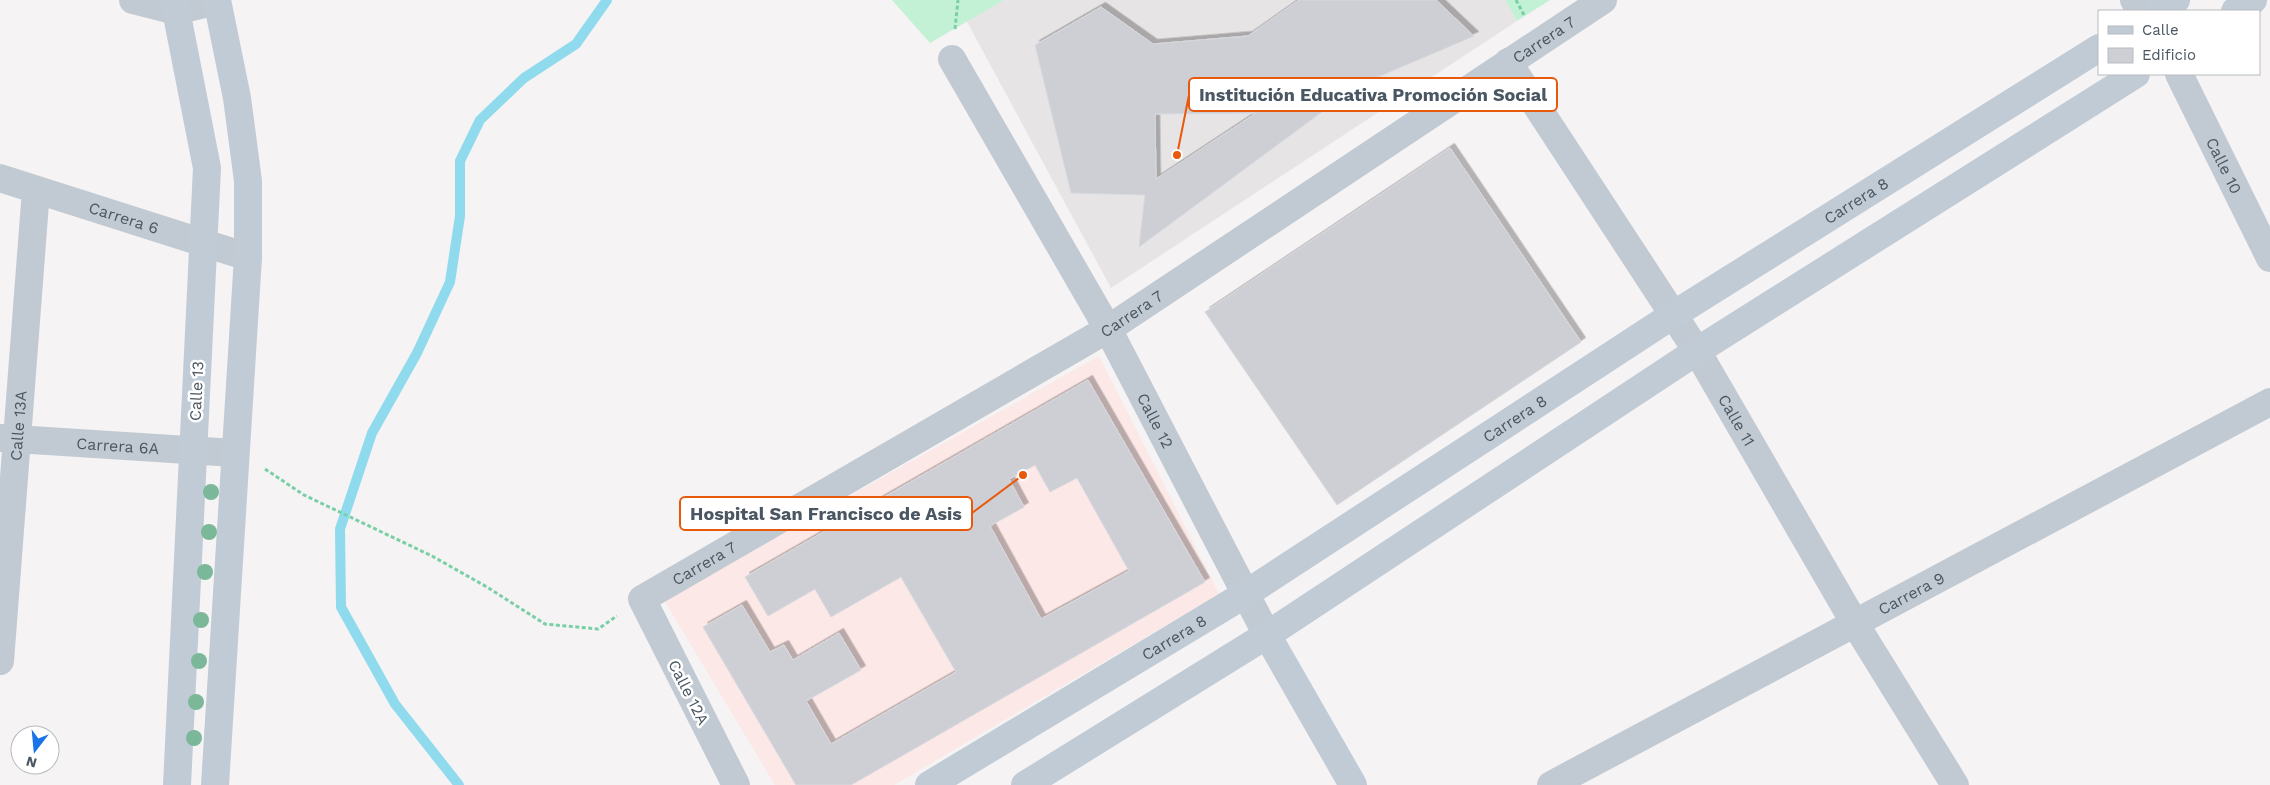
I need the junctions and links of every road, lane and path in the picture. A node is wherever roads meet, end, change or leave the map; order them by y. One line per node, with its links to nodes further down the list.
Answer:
1 (133, 0): 6 (street)
2 (1603, 0): 11 (street, Carrera 7)
3 (2176, 0): 7 (main road)
4 (2253, 0): 8 (main road)
5 (217, 1): 6 (street); 17 (main road)
6 (175, 6): 16 (main road, Calle 13)
7 (2160, 10)
8 (2237, 10)
9 (2098, 49): 19 (main road, Carrera 8)
10 (952, 59): 20 (street, Calle 12)
11 (1508, 62): 19 (street, Calle 11); 20 (street, Carrera 7)
12 (2134, 75): 21 (main road)
13 (2179, 75): 18 (street, Calle 10)
14 (0, 178): 15 (street, Carrera 6)
15 (36, 190): 16 (street, Carrera 6); 23 (street, Calle 13A)
16 (204, 243): 17 (street, Carrera 6); 24 (main road, Calle 13)
17 (248, 257): 25 (main road)
18 (2270, 258)
19 (1673, 315): 21 (street, Calle 11); 26 (main road, Carrera 8)
20 (1108, 329): 26 (street, Calle 12); 27 (street, Carrera 7)
21 (1697, 351): 28 (street, Calle 11); 29 (main road)
22 (2270, 402): 28 (street, Carrera 9)
23 (8, 439): 24 (street, Carrera 6A); 30 (street, Calle 13A)
24 (192, 450): 25 (street, Carrera 6A); 31 (main road, Calle 13)
25 (234, 453): 27 (path); 32 (main road)
26 (1244, 595): 29 (street, Calle 12); 34 (main road, Carrera 8)
27 (642, 599): 33 (street, Calle 12A)
28 (1854, 622): 37 (street, Carrera 9); 38 (street, Calle 11)
29 (1267, 635): 35 (main road); 36 (main road, Calle 12)
30 (0, 661)
31 (177, 785)
32 (215, 785)
33 (736, 785)
34 (929, 785)
35 (1025, 785)
36 (1353, 785)
37 (1551, 785)
38 (1955, 785)

